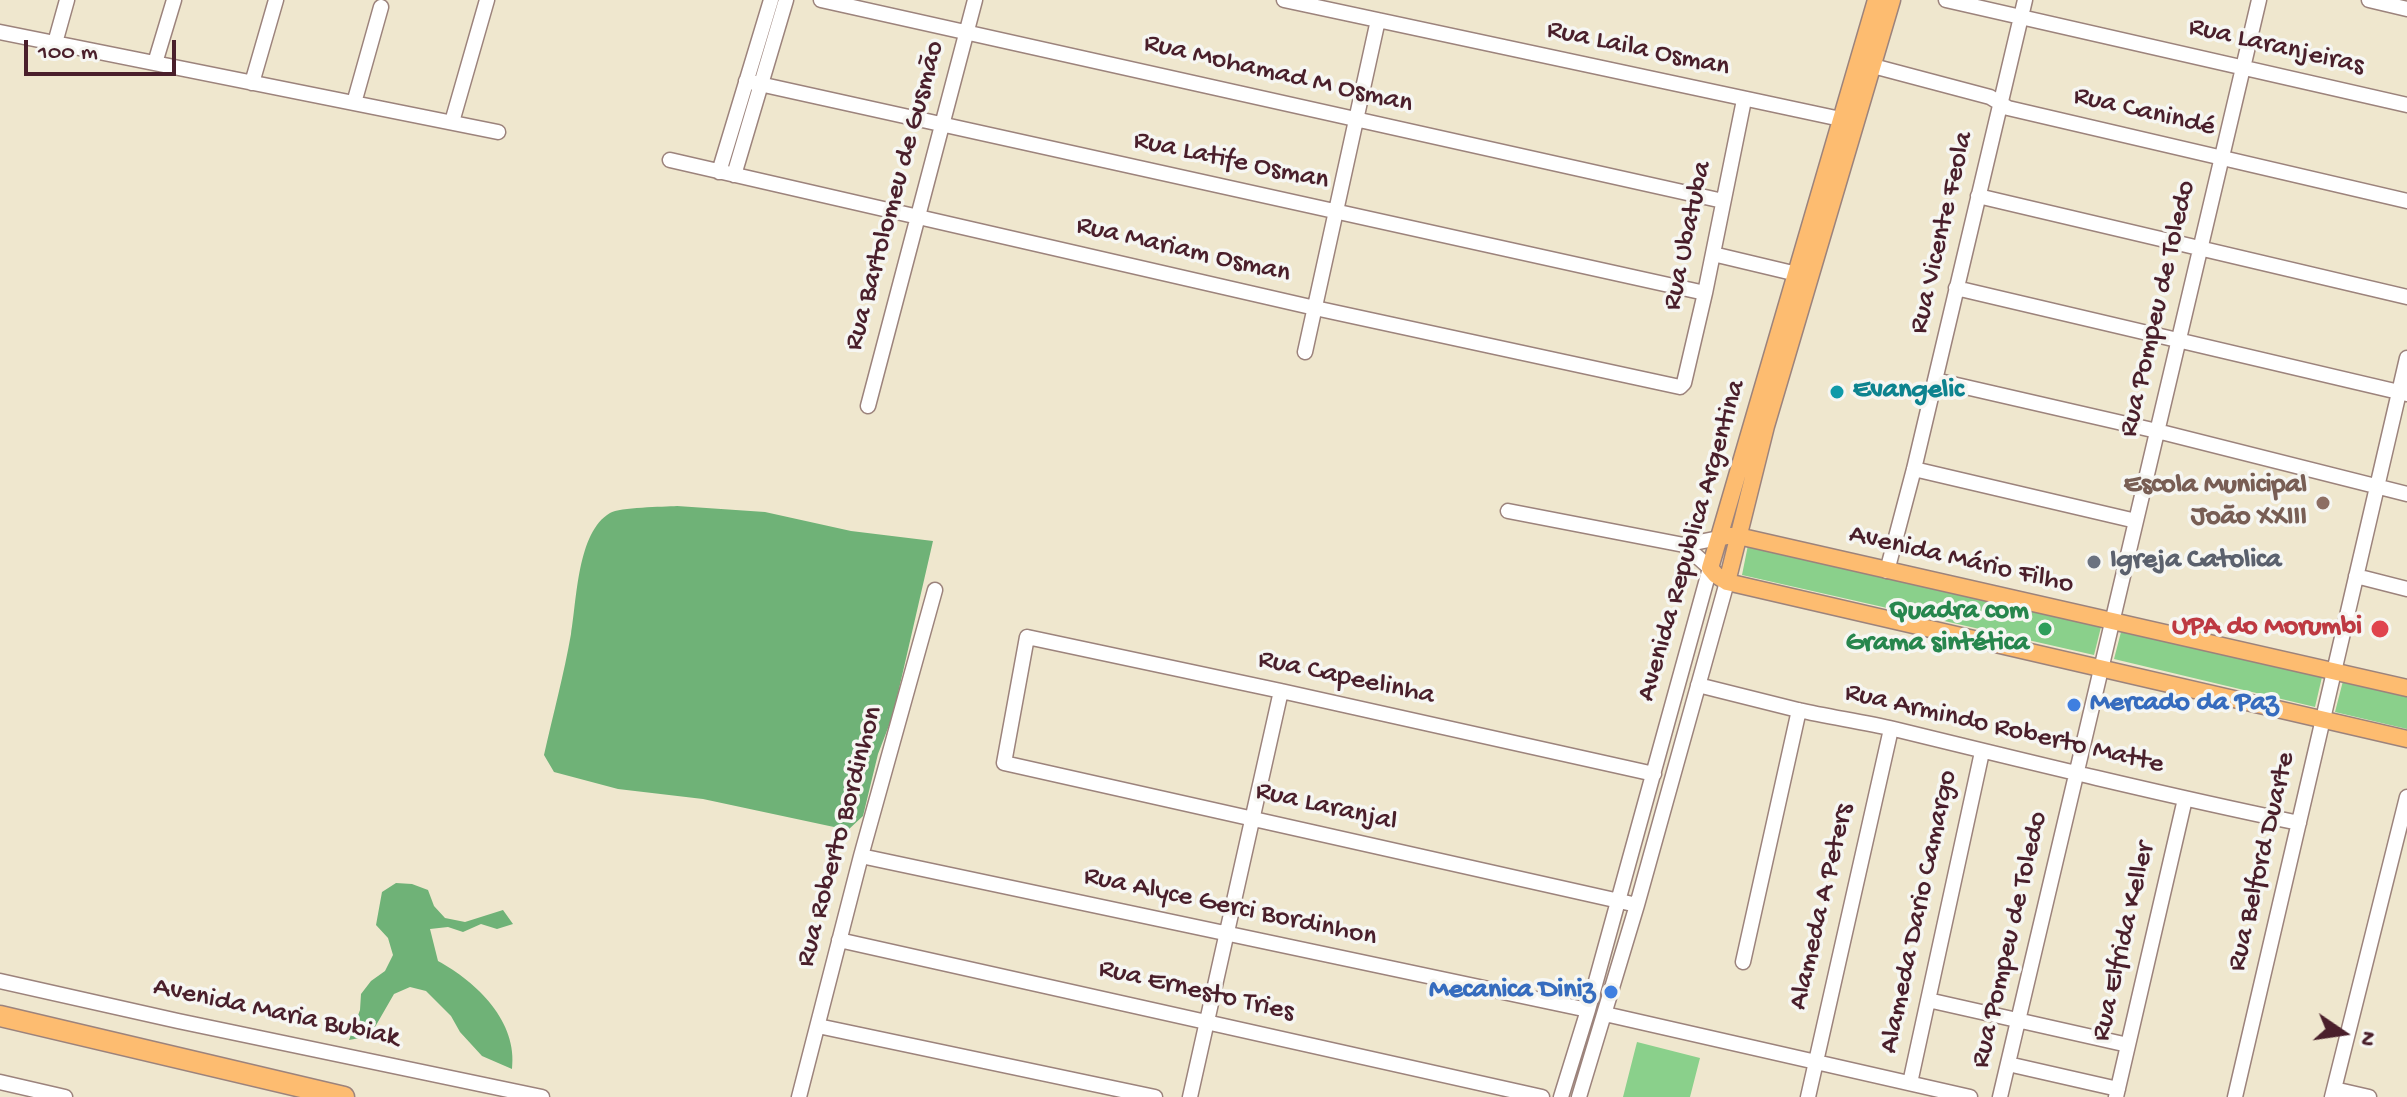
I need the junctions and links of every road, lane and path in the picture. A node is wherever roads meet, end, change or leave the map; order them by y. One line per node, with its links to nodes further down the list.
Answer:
1 (67, 0): 22 (street)
2 (174, 0): 24 (street)
3 (276, 0): 27 (street)
4 (487, 0): 35 (street)
5 (771, 0): 28 (street)
6 (786, 0): 28 (street)
7 (821, 0): 21 (street, Rua Mohamad M Osman)
8 (975, 0): 21 (street, Rua Bartolomeu de Gusmão)
9 (1284, 0): 19 (street, Rua Laila Osman)
10 (1876, 0): 23 (main road, Avenida Republica Argentina)
11 (1892, 0): 25 (main road, Avenida Republica Argentina)
12 (1946, 0): 18 (street, Rua Laranjeiras)
13 (2025, 0): 18 (street, Rua Vicente Feola)
14 (2259, 0): 26 (street, Rua Pompeu de Toledo)
15 (2369, 0): 17 (street)
16 (381, 7): 30 (street)
17 (2407, 9)
18 (2020, 18): 26 (street, Rua Laranjeiras); 31 (street, Rua Vicente Feola)
19 (1378, 20): 29 (street, Rua Laila Osman); 33 (street)
20 (0, 32): 22 (street)
21 (967, 32): 33 (street, Rua Mohamad M Osman); 36 (street, Rua Bartolomeu de Gusmão)
22 (55, 43): 24 (street)
23 (1861, 52): 25 (street); 34 (main road, Avenida Republica Argentina)
24 (155, 63): 27 (street)
25 (1873, 66): 31 (street, Rua Canindé); 34 (main road, Avenida Republica Argentina)
26 (2243, 66): 32 (street, Rua Laranjeiras); 38 (street, Rua Pompeu de Toledo)
27 (252, 83): 30 (street)
28 (753, 83): 36 (street, Rua Latife Osman); 40 (street)
29 (1744, 100): 34 (street, Rua Laila Osman); 42 (street, Rua Ubatuba)
30 (354, 103): 35 (street)
31 (2000, 103): 38 (street, Rua Canindé); 41 (street, Rua Vicente Feola)
32 (2407, 105)
33 (1356, 119): 42 (street, Rua Mohamad M Osman); 44 (street)
34 (1848, 121): 48 (main road, Avenida Republica Argentina); 66 (main road, Avenida Republica Argentina)
35 (452, 122): 37 (street)
36 (941, 125): 44 (street, Rua Latife Osman); 45 (street, Rua Bartolomeu de Gusmão)
37 (498, 132)
38 (2221, 158): 43 (street, Rua Canindé); 46 (street, Rua Pompeu de Toledo)
39 (670, 160): 40 (street, Rua Mariam Osman)
40 (726, 173): 45 (street, Rua Mariam Osman)
41 (1978, 196): 46 (street); 49 (street, Rua Vicente Feola)
42 (1723, 201): 47 (street, Rua Ubatuba)
43 (2407, 201)
44 (1336, 212): 50 (street, Rua Latife Osman); 52 (street)
45 (916, 217): 52 (street, Rua Mariam Osman); 59 (street, Rua Bartolomeu de Gusmão)
46 (2200, 248): 51 (street); 53 (street, Rua Pompeu de Toledo)
47 (1713, 254): 48 (street); 50 (street, Rua Ubatuba)
48 (1797, 274): 67 (main road, Avenida Republica Argentina)
49 (1956, 288): 53 (street); 56 (street, Rua Vicente Feola)
50 (1705, 293): 57 (street, Rua Ubatuba)
51 (2407, 297)
52 (1315, 308): 54 (street); 57 (street, Rua Mariam Osman)
53 (2179, 340): 58 (street); 60 (street, Rua Pompeu de Toledo)
54 (1305, 352)
55 (2407, 358): 58 (street, Rua Belford Duarte)
56 (1935, 380): 60 (street); 61 (street, Rua Vicente Feola)
57 (1684, 383)
58 (2403, 393): 62 (street, Rua Belford Duarte)
59 (868, 406)
60 (2157, 431): 62 (street); 65 (street, Rua Pompeu de Toledo)
61 (1914, 469): 65 (street); 70 (street, Rua Vicente Feola)
62 (2377, 487): 63 (street); 71 (street, Rua Belford Duarte)
63 (2407, 494)
64 (1508, 511): 68 (street)
65 (2136, 521): 75 (street, Rua Pompeu de Toledo)
66 (1738, 536): 67 (main road, Avenida Mário Filho); 70 (main road, Avenida Mário Filho); 72 (main road, Avenida Republica Argentina)
67 (1719, 538): 68 (street); 69 (main road, Avenida Republica Argentina)
68 (1684, 545): 69 (street)
69 (1710, 568): 72 (main road); 88 (street, Avenida Republica Argentina)
70 (1887, 571): 75 (main road, Avenida Mário Filho)
71 (2356, 576): 73 (street); 77 (street, Rua Belford Duarte)
72 (1727, 582): 76 (main road); 78 (street, Avenida Republica Argentina)
73 (2407, 589)
74 (935, 590): 93 (street, Rua Roberto Bordinhon)
75 (2112, 622): 76 (street, Rua Pompeu de Toledo); 77 (main road, Avenida Mário Filho)
76 (2102, 667): 82 (main road); 87 (street, Rua Pompeu de Toledo)
77 (2334, 672): 79 (main road, Avenida Mário Filho); 82 (street, Rua Belford Duarte)
78 (1698, 685): 81 (street, Rua Armindo Roberto Matte); 95 (street, Avenida Republica Argentina)
79 (2407, 688)
80 (1281, 691): 86 (street, Rua Capeelinha); 88 (street, Rua Capeelinha); 91 (street)
81 (1799, 710): 83 (street, Rua Armindo Roberto Matte); 98 (street)
82 (2323, 719): 84 (main road); 92 (street, Rua Belford Duarte)
83 (1891, 729): 85 (street, Rua Armindo Roberto Matte); 108 (street, Alameda A Peters)
84 (2407, 739)
85 (1982, 752): 87 (street, Rua Armindo Roberto Matte); 100 (street, Alameda Dario Camargo)
86 (1004, 763): 91 (street, Rua Laranjal)
87 (2077, 772): 90 (street, Rua Armindo Roberto Matte); 105 (street, Rua Pompeu de Toledo)
88 (1654, 774): 94 (street, Avenida Republica Argentina)
89 (2407, 797): 113 (street)
90 (2185, 799): 92 (street, Rua Armindo Roberto Matte); 107 (street, Rua Elfrida Keller)
91 (1253, 818): 94 (street, Rua Laranjal); 96 (street)
92 (2299, 823): 126 (street, Rua Belford Duarte)
93 (861, 856): 96 (street, Rua Alyce Gerci Bordinhon); 97 (street, Rua Roberto Bordinhon)
94 (1618, 901): 95 (street, Rua Laranjal); 101 (street, Avenida Republica Argentina)
95 (1637, 905): 102 (street, Avenida Republica Argentina)
96 (1226, 935): 101 (street, Rua Alyce Gerci Bordinhon); 104 (street)
97 (839, 940): 104 (street, Rua Ernesto Tries); 106 (street, Rua Roberto Bordinhon)
98 (1743, 962)
99 (0, 981): 116 (street, Avenida Maria Bubiak)
100 (1928, 1000): 105 (street); 111 (street, Alameda Dario Camargo)
101 (1588, 1010): 121 (street, Avenida Republica Argentina)
102 (1605, 1014): 108 (street); 122 (street, Avenida Republica Argentina)
103 (0, 1016): 115 (highway)
104 (1208, 1021): 119 (street); 120 (street, Rua Ernesto Tries)
105 (2018, 1022): 107 (street); 109 (street, Rua Pompeu de Toledo)
106 (818, 1026): 117 (street, Rua Roberto Bordinhon); 118 (street)
107 (2128, 1045): 112 (street, Rua Elfrida Keller)
108 (1815, 1062): 111 (street); 123 (street, Alameda A Peters)
109 (2008, 1064): 112 (street); 125 (street, Rua Pompeu de Toledo)
110 (0, 1082): 114 (street)
111 (1910, 1083): 124 (street)
112 (2117, 1093)
113 (2333, 1093): 127 (street)
114 (65, 1097)
115 (344, 1097)
116 (542, 1097)
117 (799, 1097)
118 (1155, 1097)
119 (1190, 1097)
120 (1542, 1097)
121 (1561, 1097)
122 (1579, 1097)
123 (1808, 1097)
124 (1970, 1097)
125 (2000, 1097)
126 (2235, 1097)
127 (2369, 1097)

